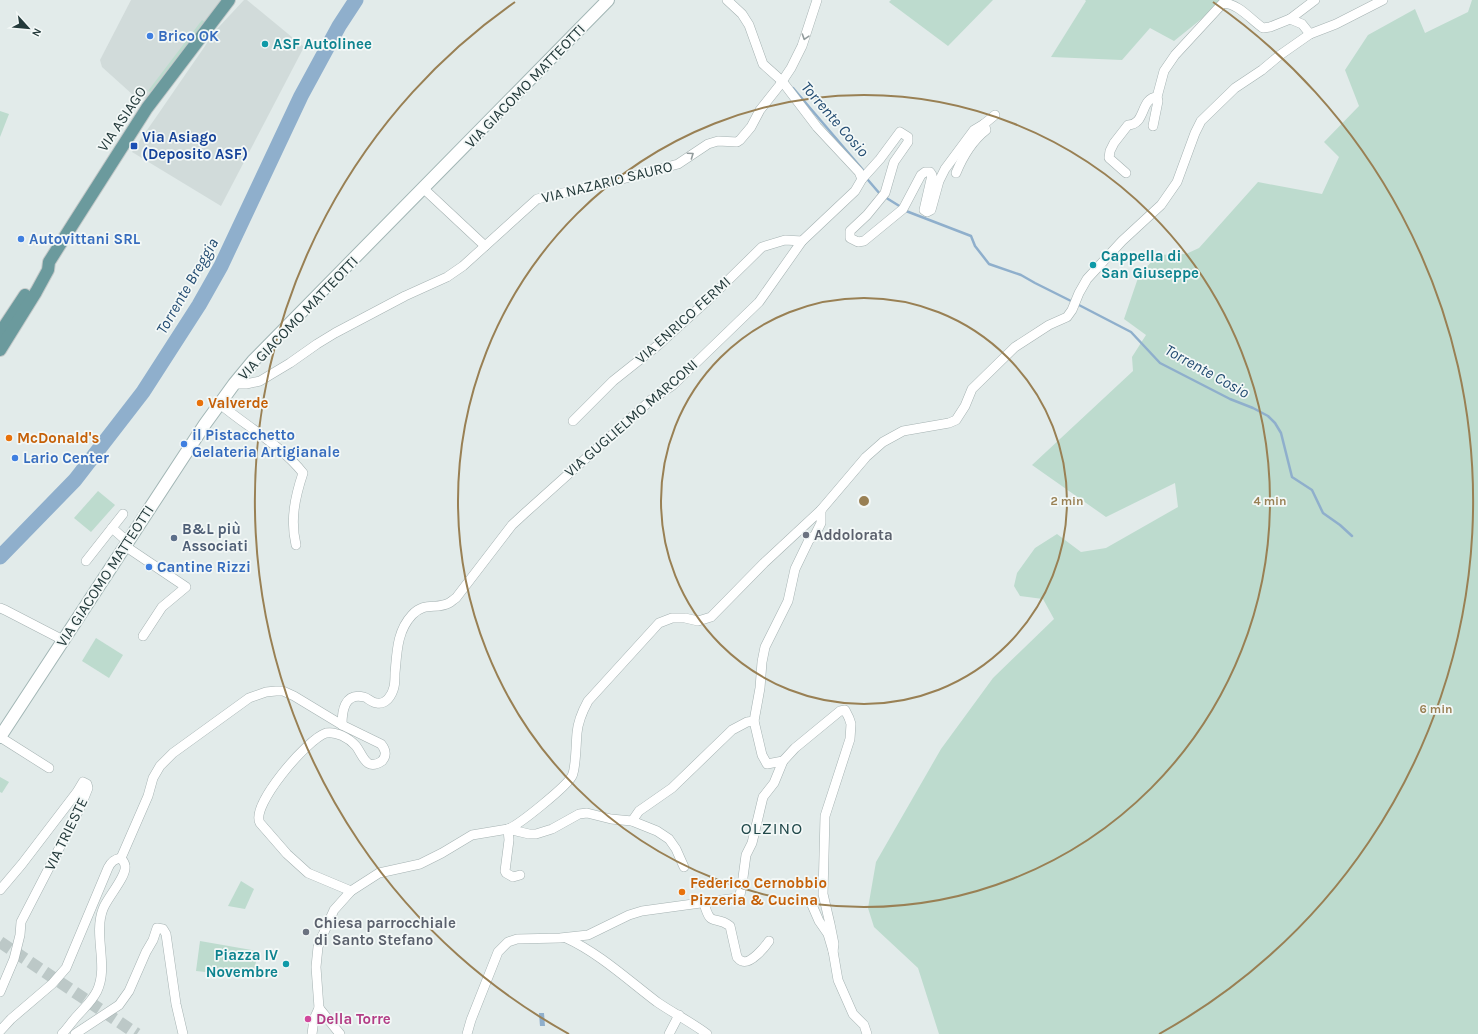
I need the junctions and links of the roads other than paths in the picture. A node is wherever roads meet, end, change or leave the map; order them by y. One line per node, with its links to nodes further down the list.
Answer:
1 (229, 0): 20 (main road, VIA ASIAGO)
2 (608, 0): 17 (street, VIA GIACOMO MATTEOTTI)
3 (727, 0): 9 (street)
4 (817, 0): 9 (street, VIA NAZARIO SAURO, one-way to 9)
5 (1315, 0): 7 (street)
6 (1383, 0): 8 (street)
7 (1290, 19): 8 (street); 10 (street)
8 (1310, 34): 26 (street)
9 (782, 81): 16 (street); 19 (street, VIA NAZARIO SAURO, one-way to 9)
10 (1157, 97): 13 (street); 15 (street)
11 (995, 115): 12 (street)
12 (984, 124): 14 (street); 16 (street, VIA GUGLIELMO MARCONI)
13 (1153, 126)
14 (956, 173)
15 (1126, 173)
16 (862, 179): 18 (street, VIA GUGLIELMO MARCONI)
17 (424, 189): 19 (street); 23 (street, VIA GIACOMO MATTEOTTI)
18 (802, 241): 25 (street, VIA ENRICO FERMI); 36 (street, VIA GUGLIELMO MARCONI)
19 (485, 246): 23 (street, VIA NAZARIO SAURO)
20 (50, 262): 21 (main road, VIA ASIAGO); 22 (main road, VIA ASIAGO)
21 (0, 333)
22 (0, 350)
23 (234, 384): 24 (street, VIA GIACOMO MATTEOTTI)
24 (220, 404): 29 (street, VIA GIACOMO MATTEOTTI); 30 (street)
25 (574, 421)
26 (821, 510): 35 (street); 41 (street)
27 (123, 514): 28 (street)
28 (112, 528): 29 (street); 31 (street)
29 (126, 544): 33 (street); 34 (street, VIA GIACOMO MATTEOTTI)
30 (296, 545)
31 (86, 561)
32 (0, 608): 34 (street)
33 (143, 636)
34 (64, 640): 37 (street, VIA GIACOMO MATTEOTTI)
35 (754, 721): 38 (street); 40 (street)
36 (342, 725): 42 (street); 46 (street)
37 (0, 737): 39 (street)
38 (783, 761): 47 (street); 51 (street)
39 (49, 768)
40 (632, 821): 41 (street); 43 (street)
41 (508, 829): 44 (street); 46 (street)
42 (121, 858): 55 (street); 56 (street)
43 (684, 867)
44 (520, 875)
45 (0, 890): 52 (street, VIA TRIESTE)
46 (352, 891): 53 (street)
47 (704, 903): 49 (street); 50 (street)
48 (812, 905): 51 (street)
49 (565, 938): 54 (street); 61 (street)
50 (769, 941)
51 (833, 951): 64 (street)
52 (0, 992)
53 (319, 1008): 59 (street); 60 (street)
54 (680, 1015): 62 (street); 63 (street)
55 (0, 1031)
56 (62, 1034)
57 (75, 1034): 58 (street)
58 (182, 1034)
59 (312, 1034)
60 (340, 1034)
61 (467, 1034)
62 (669, 1034)
63 (706, 1034)
64 (867, 1034)

